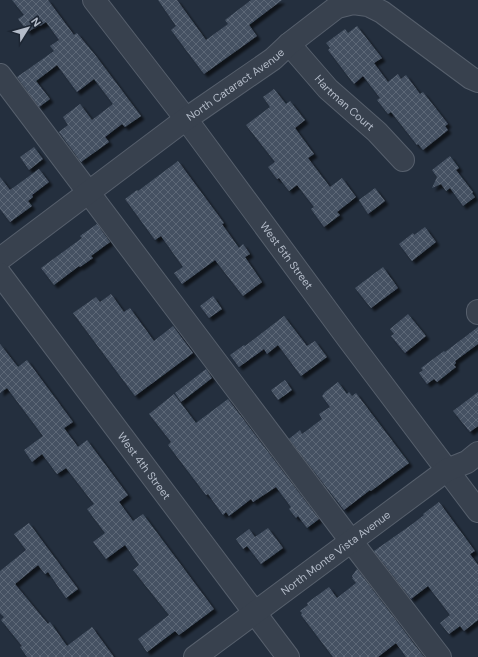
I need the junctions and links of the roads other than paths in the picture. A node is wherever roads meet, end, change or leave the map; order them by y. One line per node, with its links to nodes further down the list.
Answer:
1 (94, 0): 5 (street, West 5th Street)
2 (289, 44): 4 (street, North Cataract Avenue); 5 (street, North Cataract Avenue); 6 (street, Hartman Court)
3 (0, 75): 7 (street)
4 (478, 81)
5 (186, 119): 7 (street, North Cataract Avenue); 11 (street, West 5th Street)
6 (403, 160)
7 (88, 192): 8 (street, North Cataract Avenue); 13 (street)
8 (0, 259)
9 (0, 274): 14 (street, West 4th Street)
10 (478, 453): 11 (street, North Monte Vista Avenue)
11 (447, 470): 12 (street, West 5th Street); 13 (street, North Monte Vista Avenue)
12 (478, 511)
13 (351, 542): 14 (street, North Monte Vista Avenue); 17 (street)
14 (255, 612): 15 (street, North Monte Vista Avenue); 16 (street, West 4th Street)
15 (195, 657)
16 (288, 657)
17 (440, 657)

